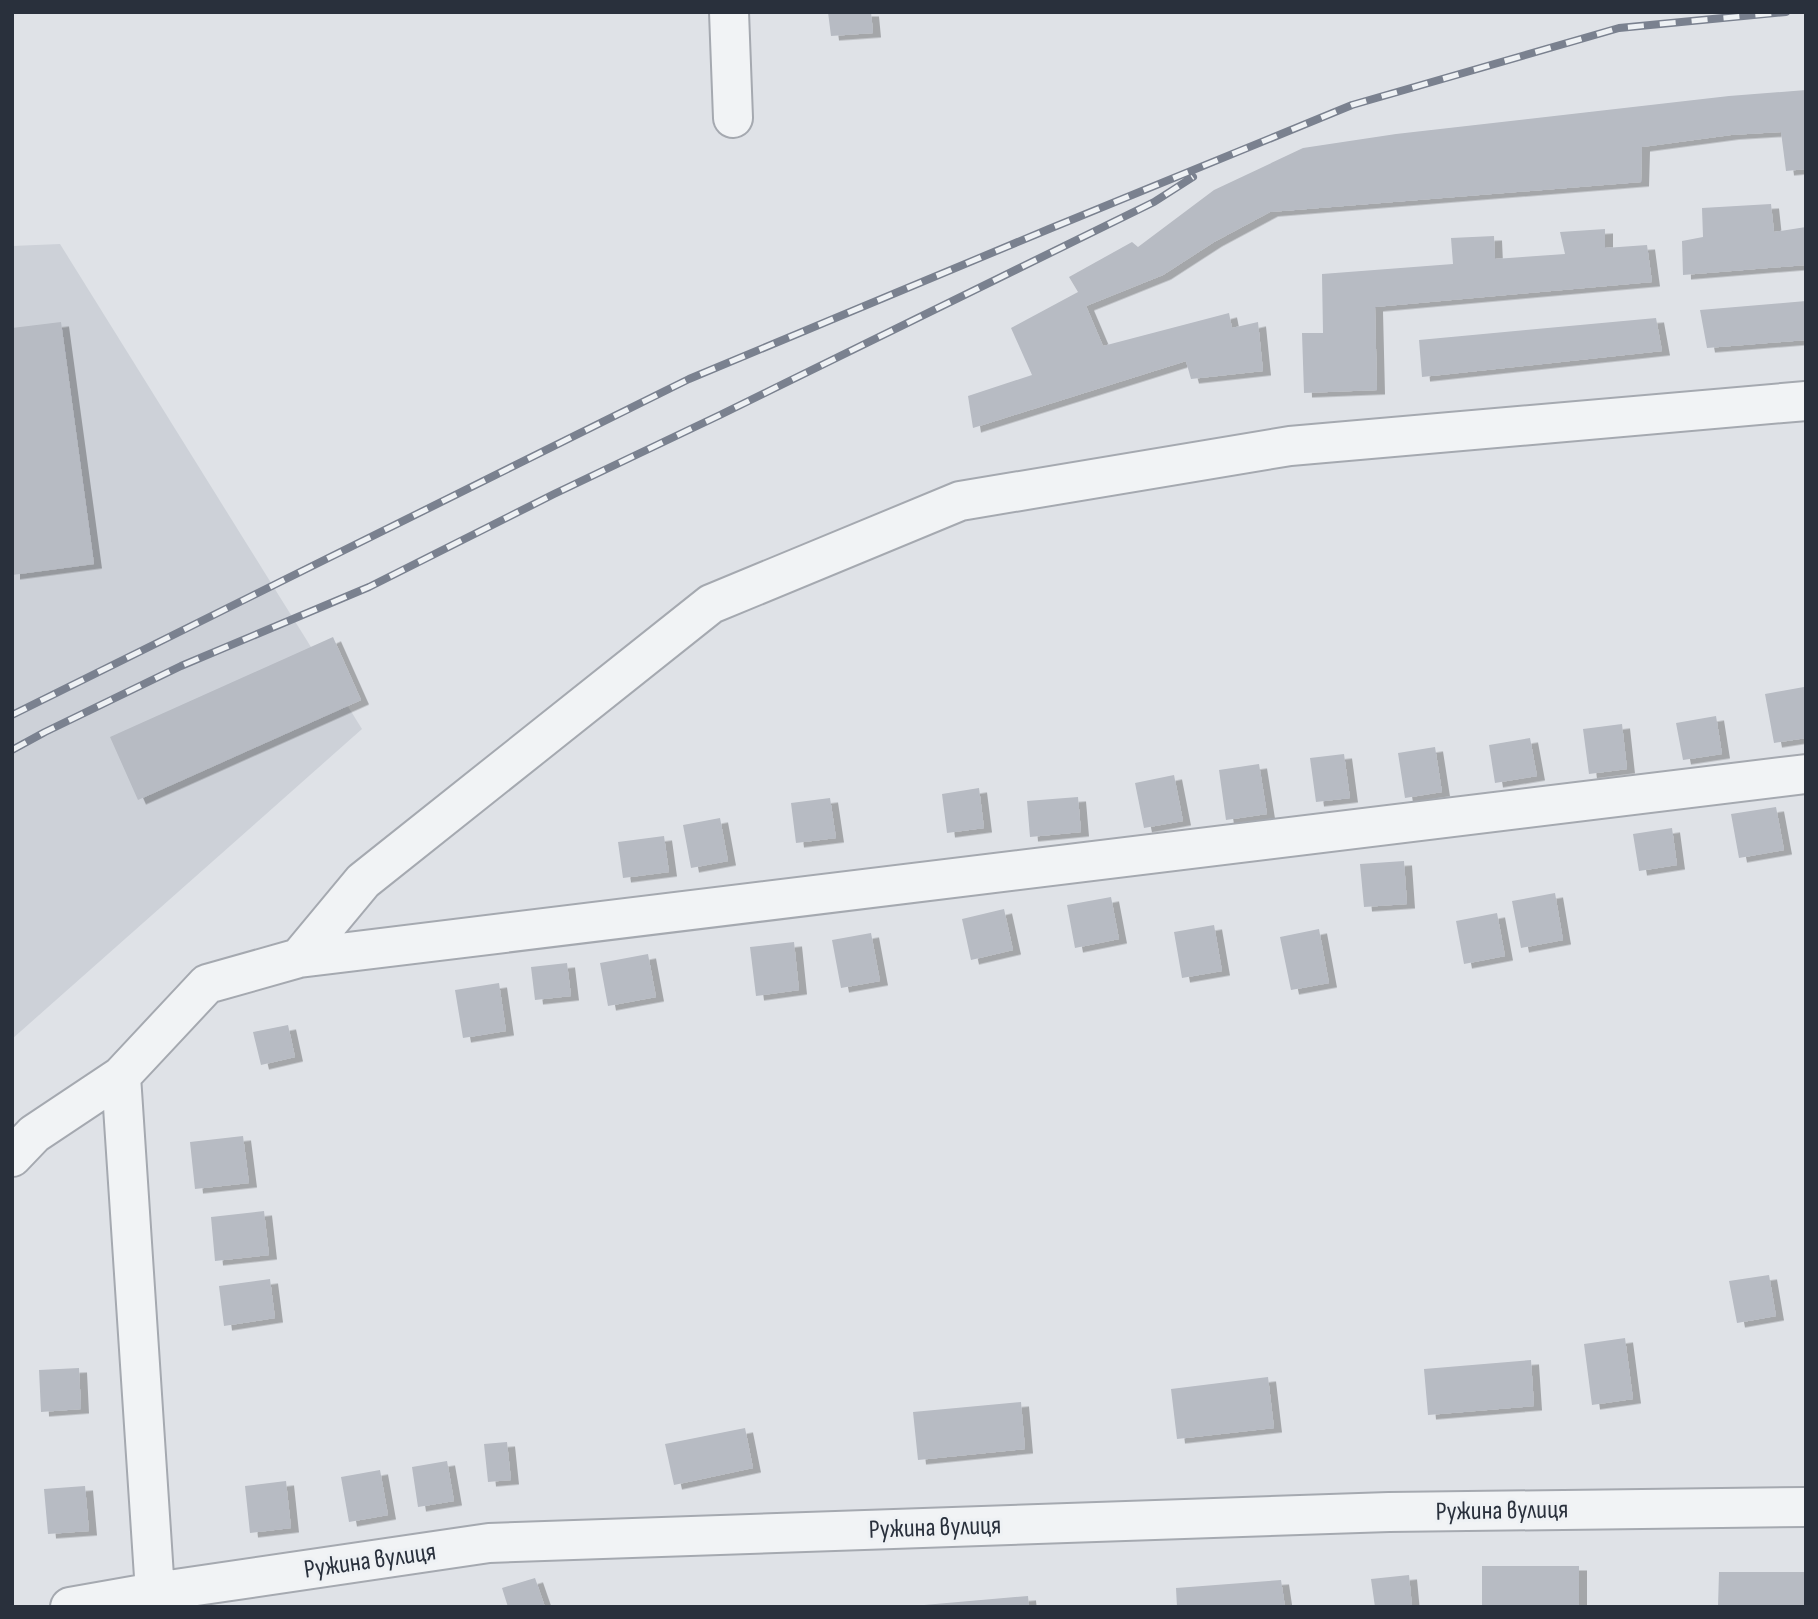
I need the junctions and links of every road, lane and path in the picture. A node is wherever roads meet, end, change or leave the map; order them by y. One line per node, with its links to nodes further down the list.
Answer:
1 (729, 12): 2 (street)
2 (733, 118)
3 (1806, 401): 5 (street)
4 (1806, 774): 5 (street)
5 (299, 958): 6 (street)
6 (121, 1076): 7 (street); 9 (street)
7 (12, 1157)
8 (1806, 1507): 9 (street, Ружина вулиця)
9 (155, 1599): 10 (street, Ружина вулиця)
10 (69, 1607)

